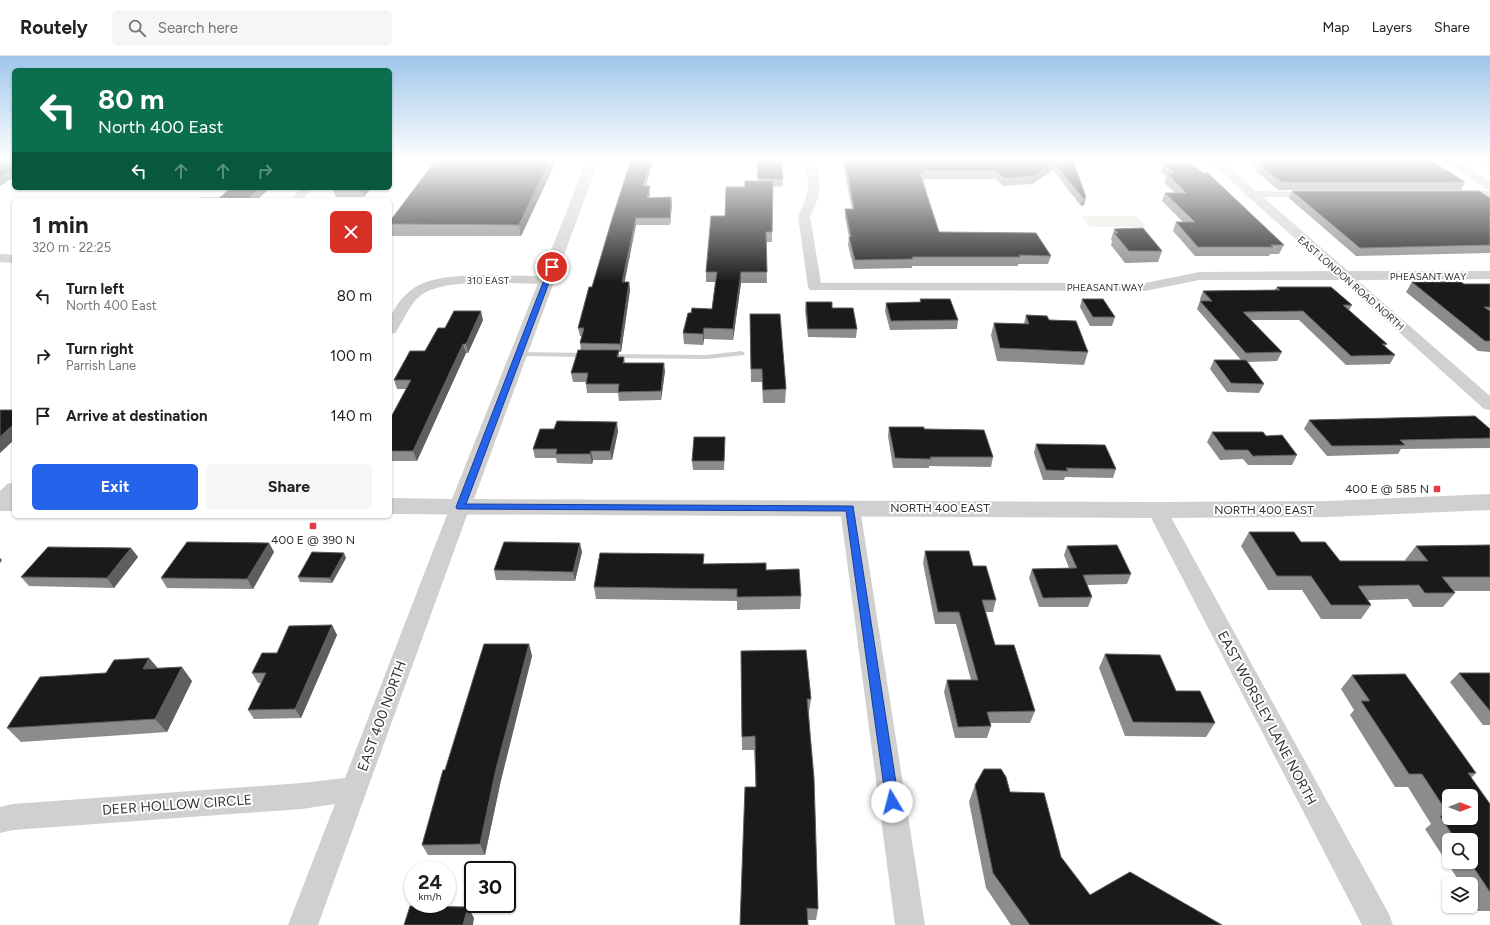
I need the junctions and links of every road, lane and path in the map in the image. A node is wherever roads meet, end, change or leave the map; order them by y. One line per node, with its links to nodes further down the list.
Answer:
1 (577, 201): 8 (street)
2 (811, 201): 7 (street, PHEASANT WAY)
3 (1258, 201): 7 (street, EAST LONDON ROAD NORTH)
4 (0, 258): 5 (street)
5 (12, 258)
6 (1490, 275): 7 (street, PHEASANT WAY)
7 (1343, 276): 12 (street, EAST LONDON ROAD NORTH)
8 (547, 280): 9 (street, 310 EAST); 11 (street)
9 (392, 327)
10 (741, 353): 11 (lane)
11 (520, 354): 18 (street)
12 (1490, 405)
13 (12, 490): 14 (street)
14 (0, 502): 16 (street)
15 (1490, 502): 20 (street, NORTH 400 EAST)
16 (12, 503)
17 (392, 506): 18 (street, NORTH 400 EAST)
18 (460, 507): 19 (street, NORTH 400 EAST); 21 (street, EAST 400 NORTH)
19 (850, 508): 20 (street, NORTH 400 EAST); 24 (street)
20 (1156, 510): 25 (street, EAST WORSLEY LANE NORTH)
21 (355, 789): 22 (street, DEER HOLLOW CIRCLE); 23 (street, EAST 400 NORTH)
22 (0, 820)
23 (303, 925)
24 (910, 925)
25 (1378, 925)

